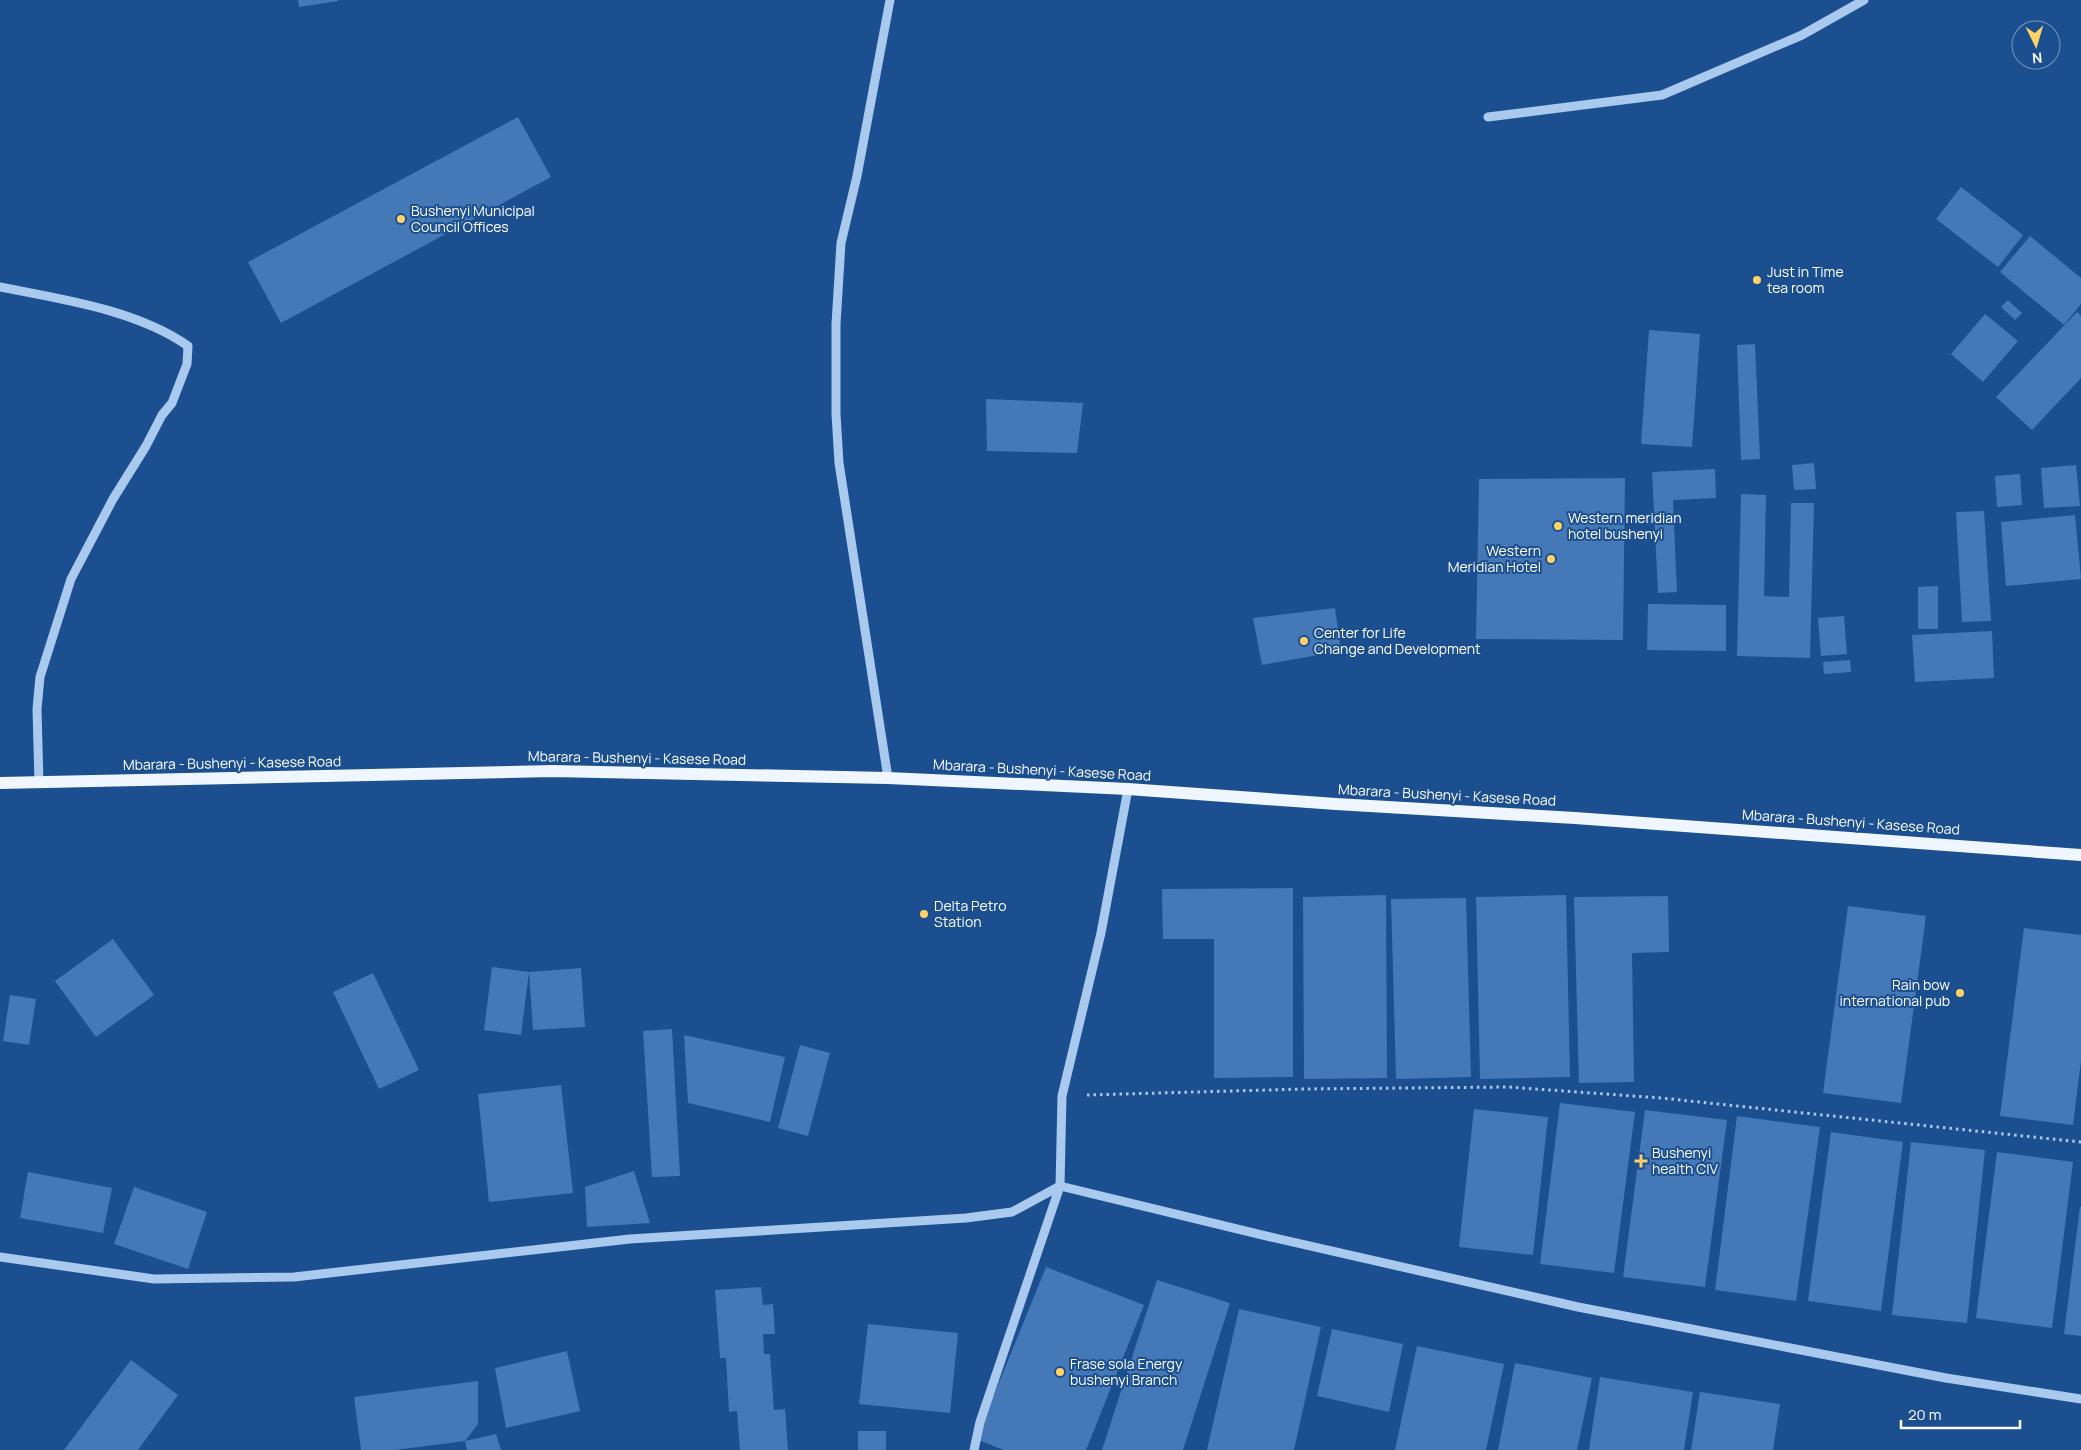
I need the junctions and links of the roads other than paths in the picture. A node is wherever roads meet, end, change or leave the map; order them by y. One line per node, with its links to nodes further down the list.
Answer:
1 (890, 0): 5 (street)
2 (1864, 0): 3 (street)
3 (1488, 117)
4 (0, 287): 7 (street)
5 (888, 778): 7 (main road, Mbarara - Bushenyi - Kasese Road); 8 (main road, Mbarara - Bushenyi - Kasese Road)
6 (0, 783): 7 (main road, Mbarara - Bushenyi - Kasese Road)
7 (39, 783)
8 (1128, 789): 9 (main road, Mbarara - Bushenyi - Kasese Road); 10 (street)
9 (2081, 856)
10 (1060, 1186): 11 (street); 12 (street); 13 (street)
11 (0, 1257)
12 (2081, 1399)
13 (974, 1450)

